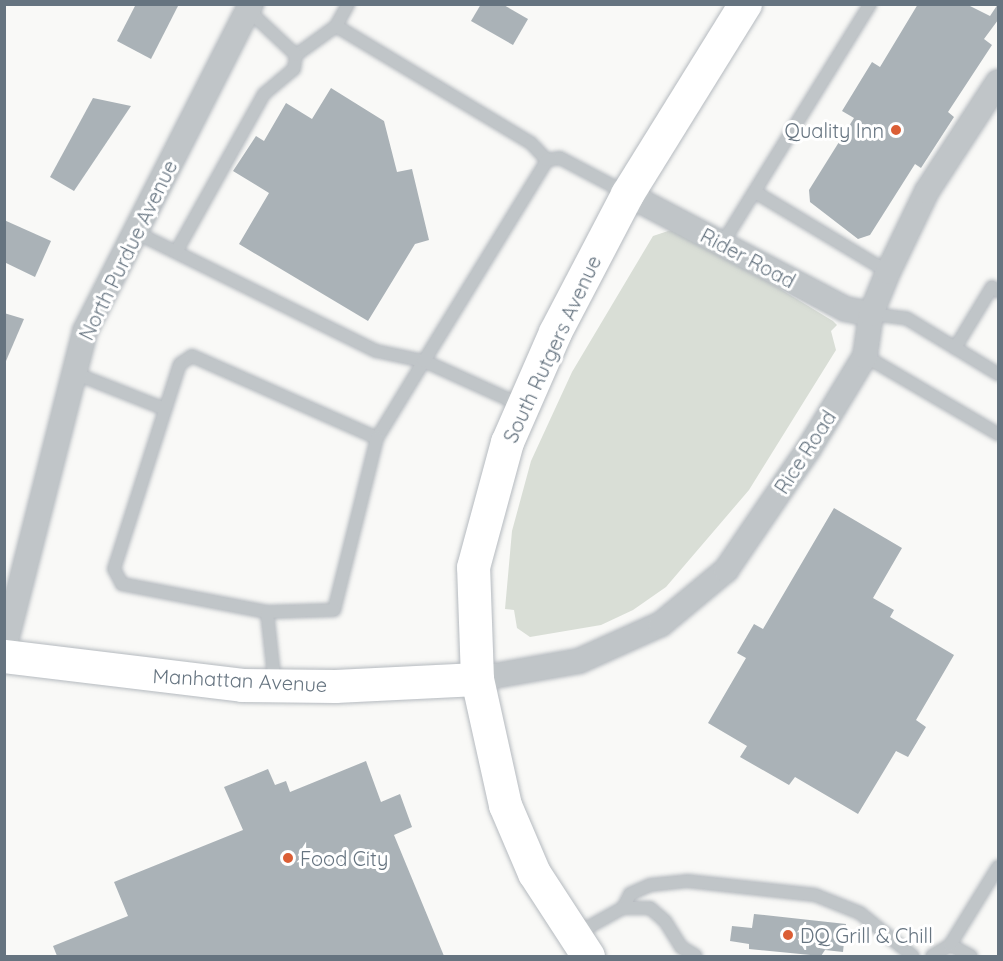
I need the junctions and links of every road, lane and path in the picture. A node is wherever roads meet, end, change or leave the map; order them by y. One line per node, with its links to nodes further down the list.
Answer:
1 (348, 4): 5 (lane)
2 (745, 4): 10 (street, South Rutgers Avenue)
3 (870, 4): 9 (lane)
4 (250, 8): 6 (lane); 11 (street, North Purdue Avenue)
5 (336, 26): 6 (lane); 8 (lane)
6 (296, 55): 13 (lane)
7 (999, 82): 14 (street, Rice Road)
8 (547, 160): 10 (lane); 19 (lane)
9 (755, 192): 12 (lane); 14 (lane)
10 (627, 194): 12 (street, Rider Road); 22 (street, South Rutgers Avenue)
11 (135, 232): 13 (lane); 20 (street, North Purdue Avenue)
12 (722, 244): 16 (street, Rider Road)
13 (176, 252): 19 (lane)
14 (888, 272): 16 (street, Rice Road)
15 (999, 291): 17 (lane)
16 (871, 314): 17 (lane); 18 (street, Rice Road)
17 (955, 348): 21 (lane)
18 (865, 356): 24 (lane); 29 (street, Rice Road)
19 (424, 361): 22 (lane); 25 (lane)
20 (74, 373): 23 (lane); 27 (street, North Purdue Avenue)
21 (999, 374)
22 (523, 405): 29 (street, South Rutgers Avenue)
23 (165, 409): 25 (lane); 26 (lane)
24 (999, 435)
25 (377, 438): 26 (lane)
26 (267, 612): 30 (lane)
27 (4, 649)
28 (4, 656): 30 (street, Manhattan Avenue)
29 (477, 679): 30 (street, Manhattan Avenue); 34 (street, South Rutgers Avenue)
30 (276, 685)
31 (999, 867): 33 (lane)
32 (623, 908): 34 (lane); 35 (lane); 36 (lane)
33 (950, 945): 37 (lane); 38 (lane)
34 (580, 950)
35 (696, 957)
36 (913, 957)
37 (932, 957)
38 (971, 957)

